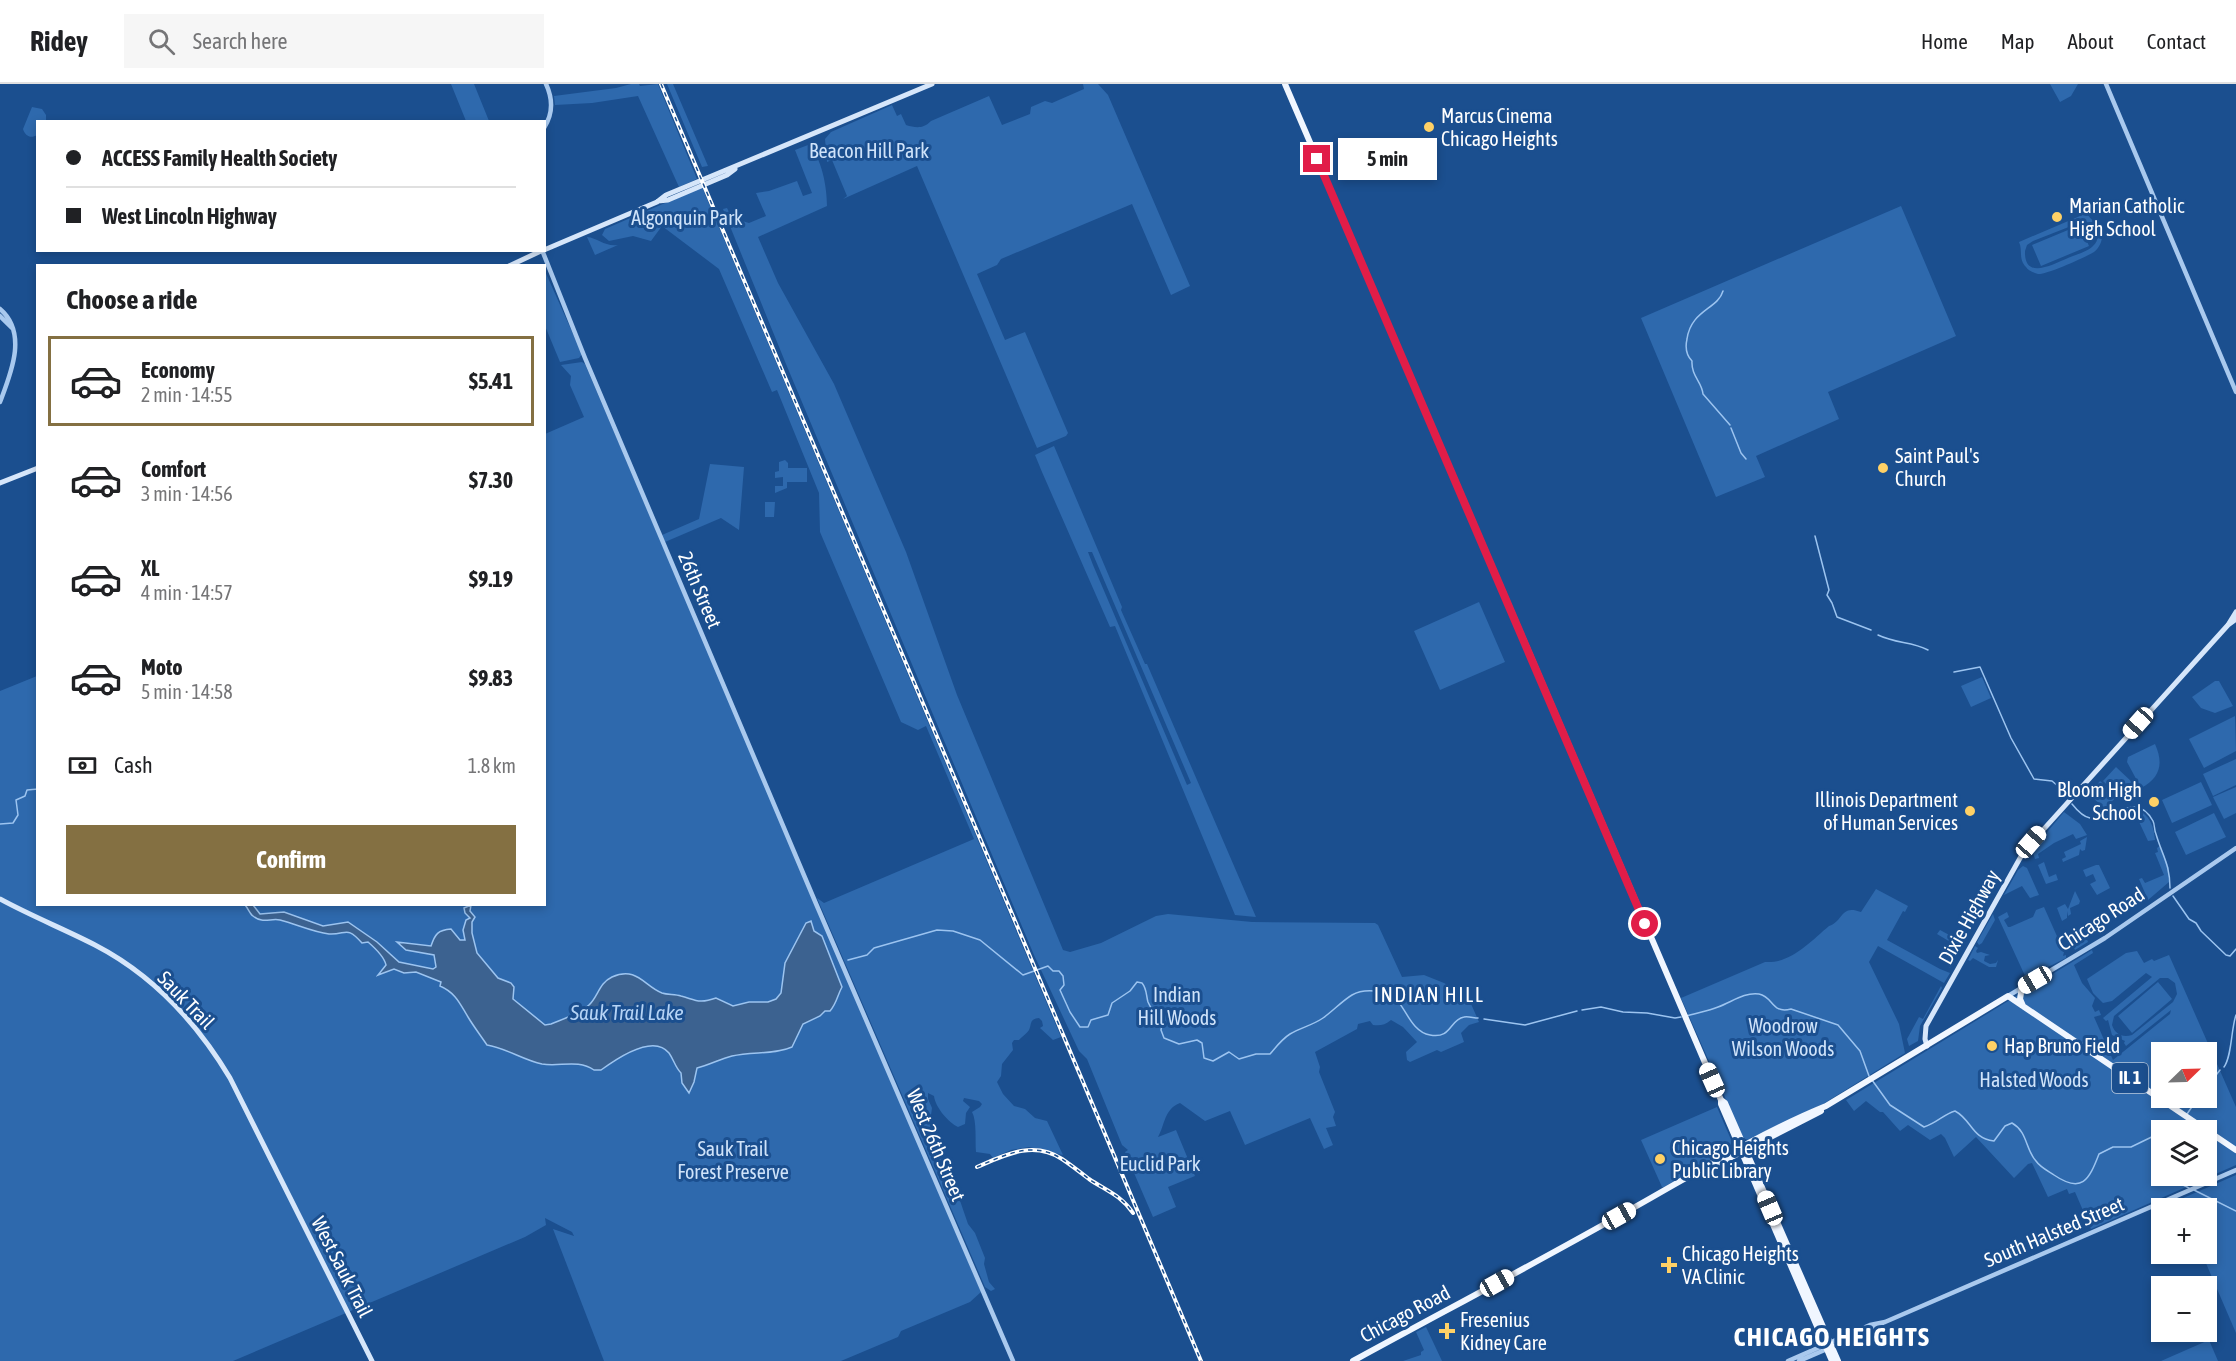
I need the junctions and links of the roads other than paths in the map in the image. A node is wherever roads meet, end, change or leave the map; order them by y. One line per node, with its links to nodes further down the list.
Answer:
1 (546, 84): 5 (street)
2 (932, 84): 6 (main road)
3 (1285, 84): 27 (main road)
4 (2106, 84): 13 (street)
5 (546, 124)
6 (546, 249)
7 (539, 252): 9 (main road)
8 (544, 252): 22 (street, 26th Street)
9 (512, 264)
10 (0, 309): 12 (street)
11 (0, 315): 12 (street)
12 (15, 333): 14 (street)
13 (2236, 392)
14 (0, 402)
15 (36, 469): 16 (main road)
16 (1, 481)
17 (2236, 612): 19 (main road, Dixie Highway)
18 (2236, 620): 19 (main road, Dixie Highway)
19 (2228, 625): 26 (main road, Dixie Highway)
20 (2236, 848): 23 (street, Chicago Road)
21 (0, 899): 30 (main road, Sauk Trail)
22 (833, 941): 33 (street, West 26th Street)
23 (2022, 987): 24 (street, Chicago Road); 25 (main road)
24 (2008, 996): 25 (main road, IL 1); 26 (main road, Chicago Road)
25 (2023, 1006): 28 (main road, IL 1)
26 (1927, 1046): 27 (main road, Chicago Road)
27 (1742, 1149): 31 (main road); 34 (main road, Chicago Road)
28 (2236, 1150)
29 (2236, 1170): 31 (street, South Halsted Street)
30 (285, 1187): 32 (main road, West Sauk Trail)
31 (1828, 1346): 35 (street, South Halsted Street); 36 (street, South Halsted Street); 37 (main road); 38 (main road)
32 (372, 1361)
33 (1013, 1361)
34 (1353, 1361)
35 (1788, 1361)
36 (1800, 1361)
37 (1832, 1361)
38 (1838, 1361)

